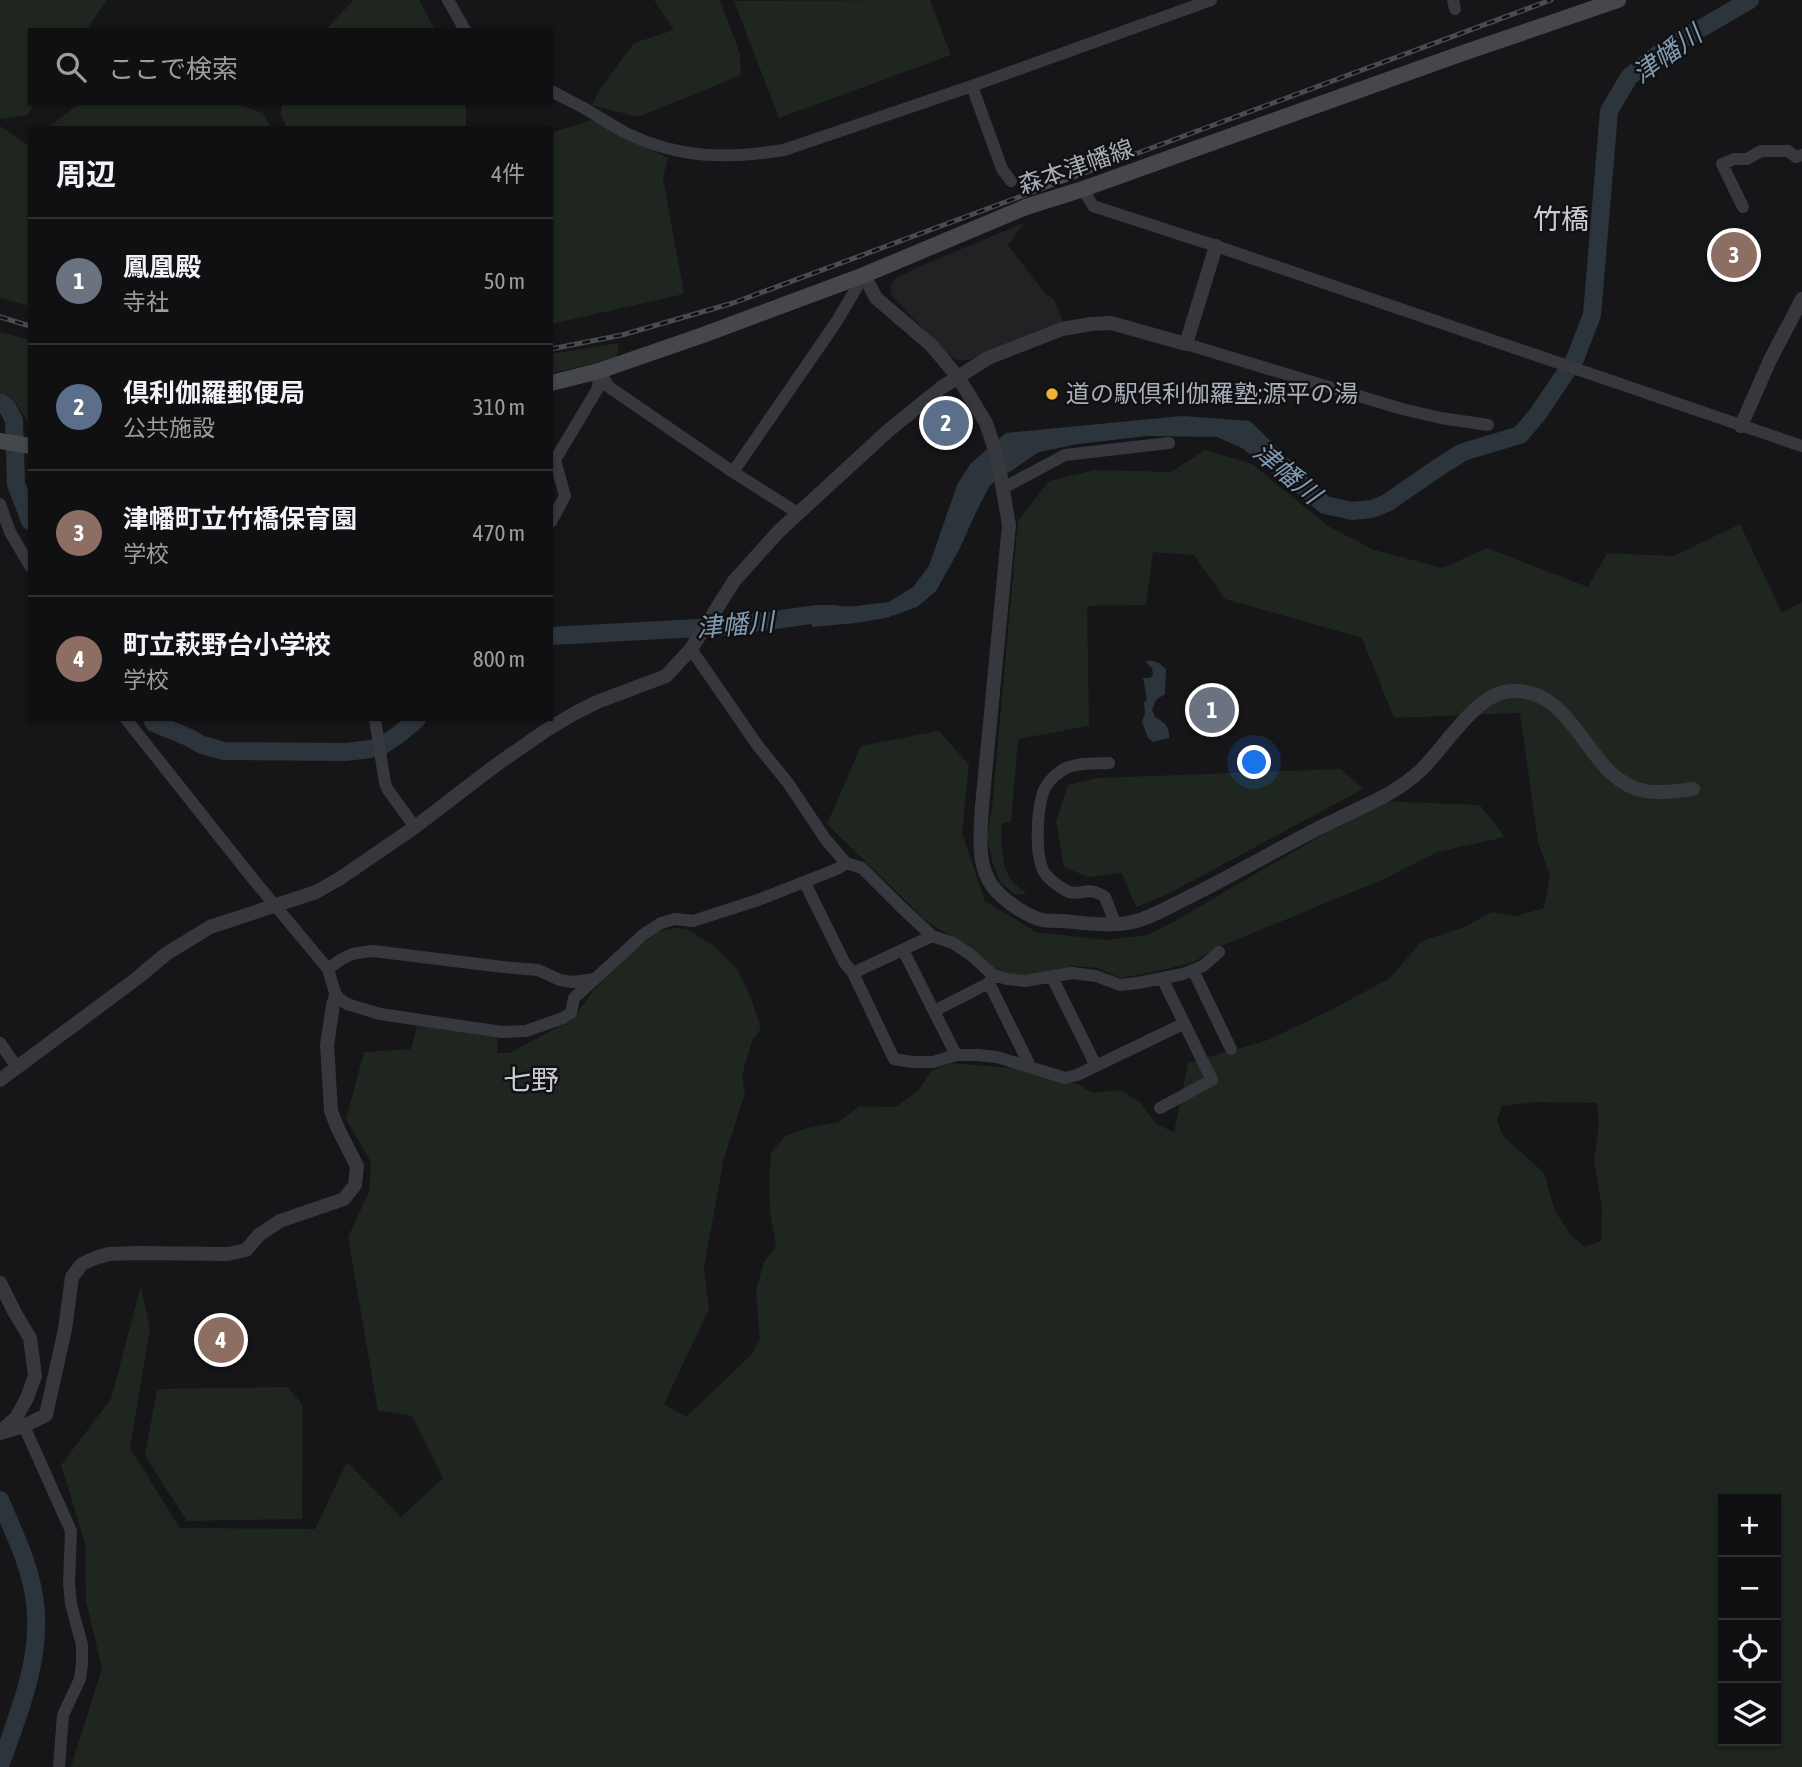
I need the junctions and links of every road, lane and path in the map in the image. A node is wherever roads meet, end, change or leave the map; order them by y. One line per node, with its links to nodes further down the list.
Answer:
1 (448, 0): 4 (street)
2 (1211, 0): 5 (street)
3 (1618, 0): 9 (main road, 森本津幡線)
4 (464, 28)
5 (972, 86): 6 (street); 8 (street)
6 (553, 93)
7 (1802, 155): 10 (street)
8 (1011, 181)
9 (1083, 189): 11 (street); 12 (main road, 森本津幡線)
10 (1743, 207)
11 (1216, 246): 14 (street); 19 (street)
12 (863, 275): 15 (main road, 森本津幡線); 16 (street); 24 (street)
13 (1802, 300): 19 (street)
14 (1186, 344): 16 (street); 18 (street)
15 (599, 372): 17 (main road, 森本津幡線); 24 (street); 28 (street)
16 (958, 377): 25 (street); 27 (street)
17 (553, 383)
18 (1488, 425)
19 (1741, 426): 23 (street)
20 (0, 441): 22 (main road)
21 (1169, 443): 25 (street)
22 (28, 446)
23 (1802, 446)
24 (733, 472): 27 (street)
25 (1003, 488): 39 (street)
26 (0, 504): 29 (street)
27 (798, 513): 30 (street)
28 (553, 518)
29 (28, 563)
30 (691, 649): 35 (street); 36 (street)
31 (128, 721): 38 (street)
32 (375, 721): 35 (street)
33 (1109, 763): 39 (street)
34 (1693, 789): 39 (street)
35 (415, 827): 38 (street)
36 (846, 863): 37 (street); 40 (street)
37 (805, 883): 45 (street); 48 (street)
38 (274, 905): 43 (street); 58 (street)
39 (1115, 923)
40 (932, 936): 41 (street); 49 (street)
41 (903, 950): 45 (street); 51 (street)
42 (1219, 952): 44 (street)
43 (328, 970): 48 (street); 50 (street)
44 (1193, 970): 47 (street); 54 (street)
45 (853, 973): 55 (street)
46 (1052, 977): 47 (street); 49 (street); 57 (street)
47 (1162, 978): 52 (street)
48 (595, 979): 50 (street)
49 (991, 979): 51 (street); 56 (street)
50 (336, 996): 62 (street)
51 (934, 1011): 55 (street)
52 (1183, 1024): 57 (street); 60 (street)
53 (0, 1043): 58 (street)
54 (1231, 1049)
55 (956, 1055): 56 (street)
56 (1030, 1066): 57 (street)
57 (1096, 1066)
58 (18, 1067): 59 (street)
59 (0, 1080)
60 (1160, 1108)
61 (0, 1283): 63 (street)
62 (24, 1426): 63 (street); 64 (street)
63 (0, 1433)
64 (59, 1767)

